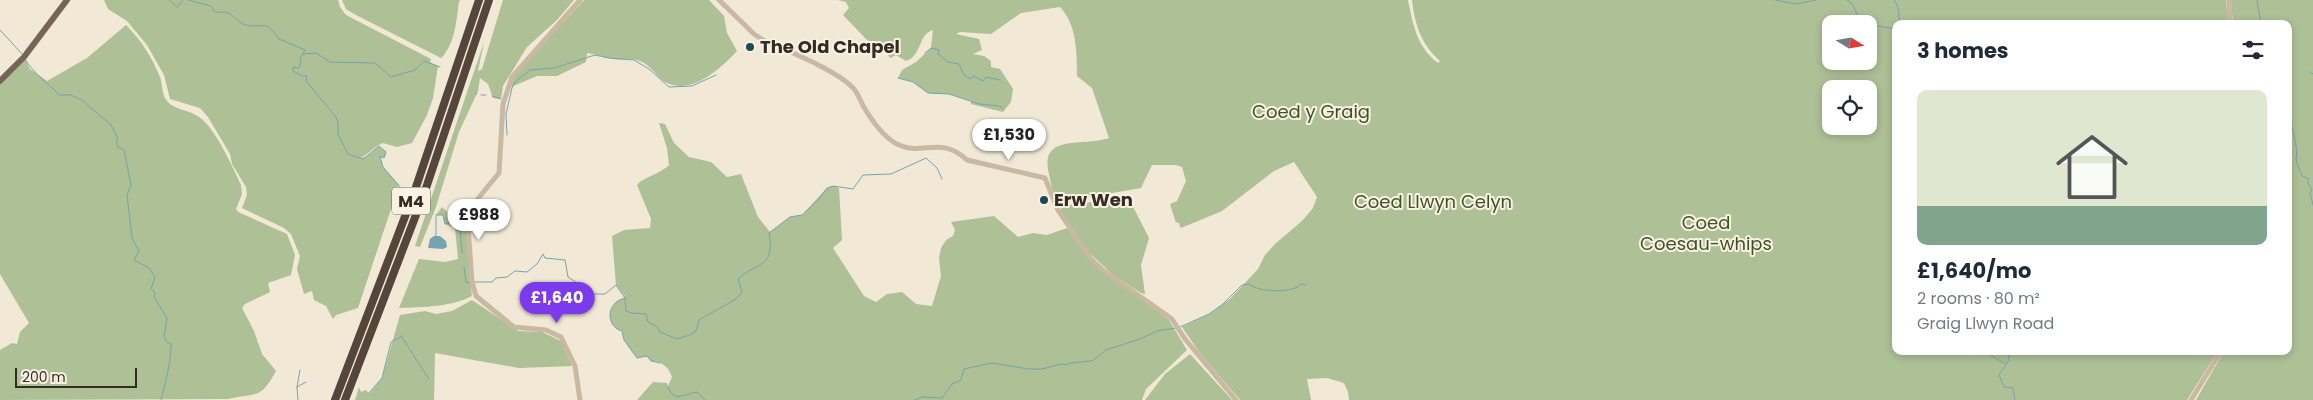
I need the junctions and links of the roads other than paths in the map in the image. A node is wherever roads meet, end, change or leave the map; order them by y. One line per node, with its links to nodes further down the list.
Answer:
1 (67, 0): 8 (main road)
2 (479, 0): 10 (highway, M4)
3 (489, 0): 11 (highway, M4)
4 (580, 0): 12 (street)
5 (719, 0): 13 (street)
6 (2229, 0): 7 (street)
7 (2230, 20)
8 (0, 81)
9 (2219, 355): 14 (street)
10 (335, 400)
11 (345, 400)
12 (580, 400)
13 (1236, 400)
14 (2191, 400)

